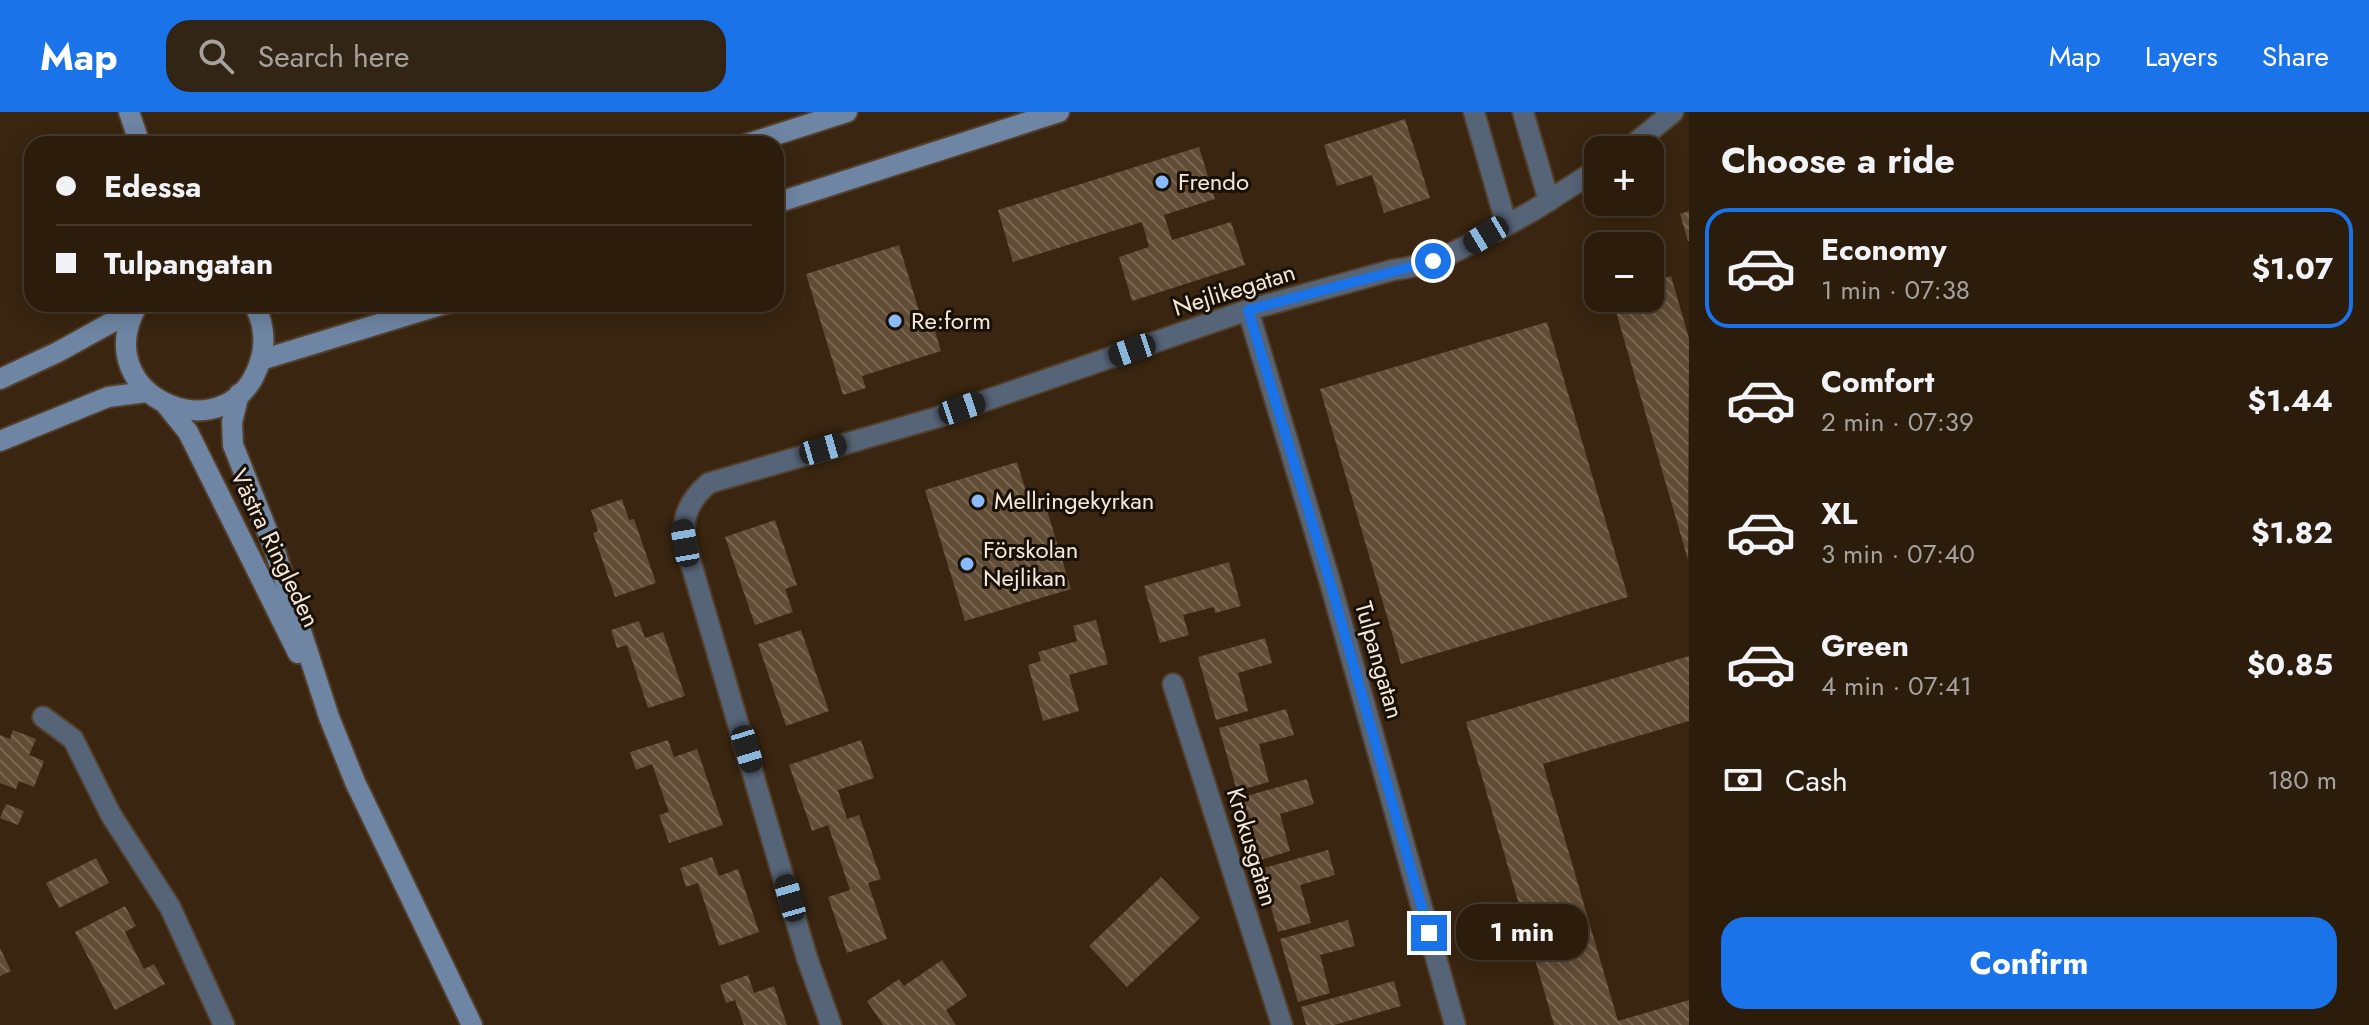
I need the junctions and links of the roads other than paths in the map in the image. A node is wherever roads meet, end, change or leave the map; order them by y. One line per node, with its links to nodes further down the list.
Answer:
1 (129, 112): 7 (main road)
2 (847, 112): 8 (main road)
3 (1059, 112): 11 (main road)
4 (1474, 112): 13 (street, Nejlikegatan)
5 (1523, 112): 12 (street)
6 (1673, 112): 9 (street)
7 (137, 136)
8 (772, 136)
9 (1644, 136)
10 (1584, 178): 12 (street, Nejlikegatan)
11 (784, 200)
12 (1542, 205): 13 (street, Nejlikegatan)
13 (1454, 254): 14 (street, Nejlikegatan)
14 (1248, 310): 30 (street, Nejlikegatan); 32 (street, Tulpangatan)
15 (127, 312): 20 (main road)
16 (134, 312): 21 (main road)
17 (261, 312): 19 (main road)
18 (418, 312): 19 (main road)
19 (261, 360): 22 (main road)
20 (0, 379)
21 (147, 392): 23 (main road); 24 (main road)
22 (239, 394): 23 (main road); 27 (main road, Västra Ringleden)
23 (167, 406): 27 (main road, Västra Ringleden)
24 (0, 441)
25 (1173, 684): 31 (street, Krokusgatan)
26 (43, 717): 28 (street)
27 (329, 717): 29 (main road, Västra Ringleden)
28 (224, 1025)
29 (472, 1025)
30 (831, 1025)
31 (1282, 1025)
32 (1455, 1025)

